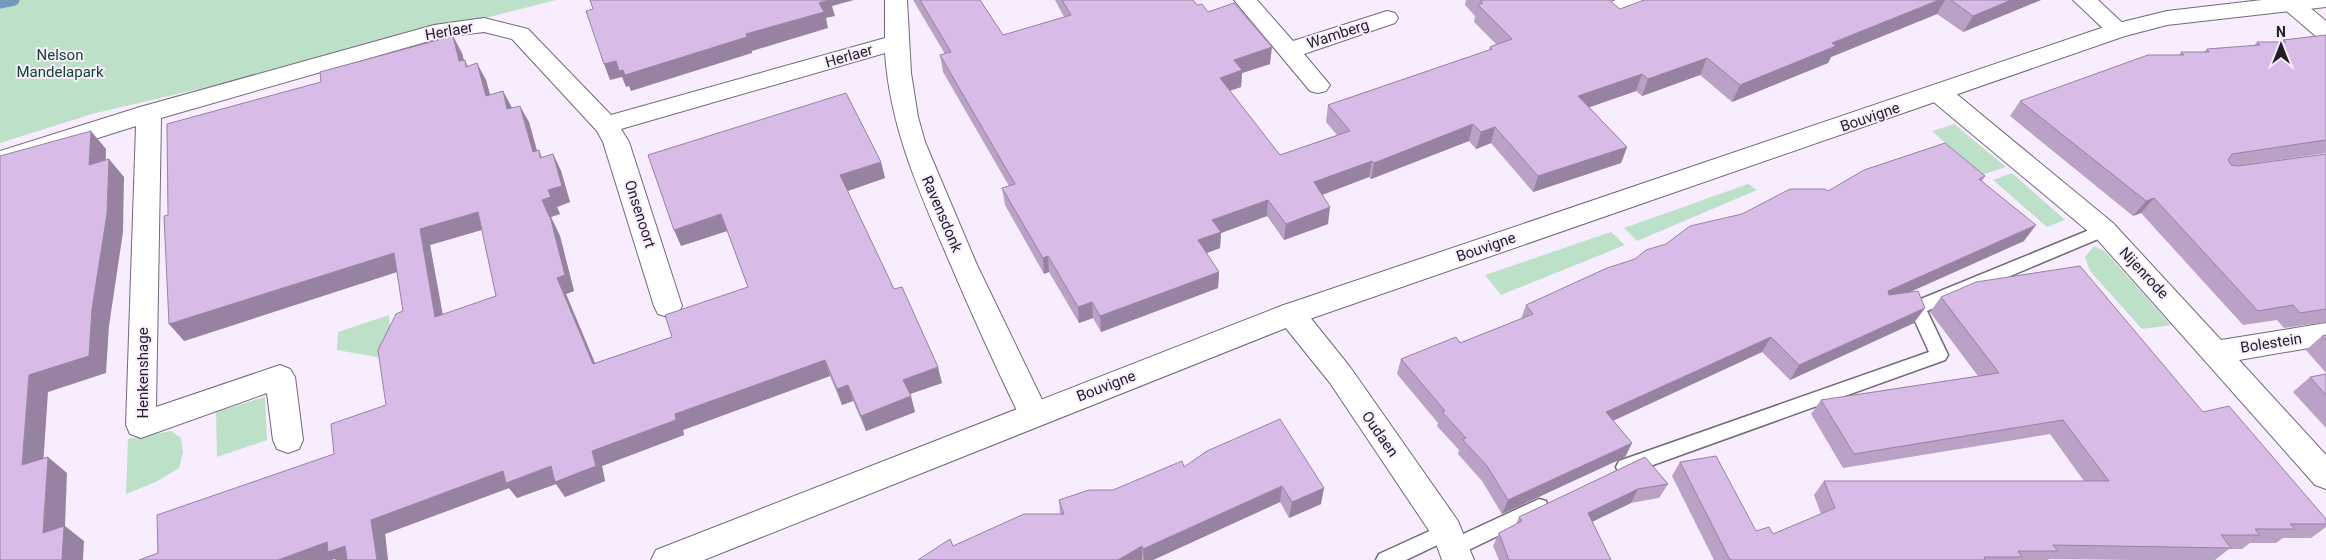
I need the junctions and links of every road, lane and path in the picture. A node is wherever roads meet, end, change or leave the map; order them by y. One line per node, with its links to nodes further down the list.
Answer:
1 (896, 0): 11 (street, Ravensdonk)
2 (1245, 0): 12 (street, Wamberg)
3 (1641, 0): 7 (street)
4 (2084, 0): 9 (street)
5 (2325, 0): 6 (street, Bouvigne)
6 (2292, 4): 9 (street, Bouvigne); 10 (street)
7 (1618, 7)
8 (1387, 18): 12 (street, Wamberg)
9 (2118, 30): 14 (street, Bouvigne)
10 (2326, 33)
11 (894, 43): 16 (street, Herlaer); 23 (street, Ravensdonk)
12 (1288, 51): 13 (street, Wamberg)
13 (1318, 85)
14 (1939, 93): 18 (street, Nijenrode); 20 (street, Bouvigne)
15 (149, 113): 16 (street, Herlaer); 17 (street, Herlaer); 24 (street, Henkenshage)
16 (606, 125): 19 (street, Onsenoort)
17 (0, 160)
18 (2104, 230): 22 (street, Nijenrode); 25 (lane)
19 (668, 306)
20 (1291, 314): 23 (street, Bouvigne); 28 (street, Oudaen)
21 (2326, 334): 22 (street, Bolestein)
22 (2216, 352): 26 (street, Nijenrode)
23 (1034, 414): 29 (street, Bouvigne)
24 (288, 440)
25 (1610, 474)
26 (2326, 476)
27 (1558, 499): 28 (lane)
28 (1453, 546): 30 (lane)
29 (667, 560)
30 (1386, 560)

